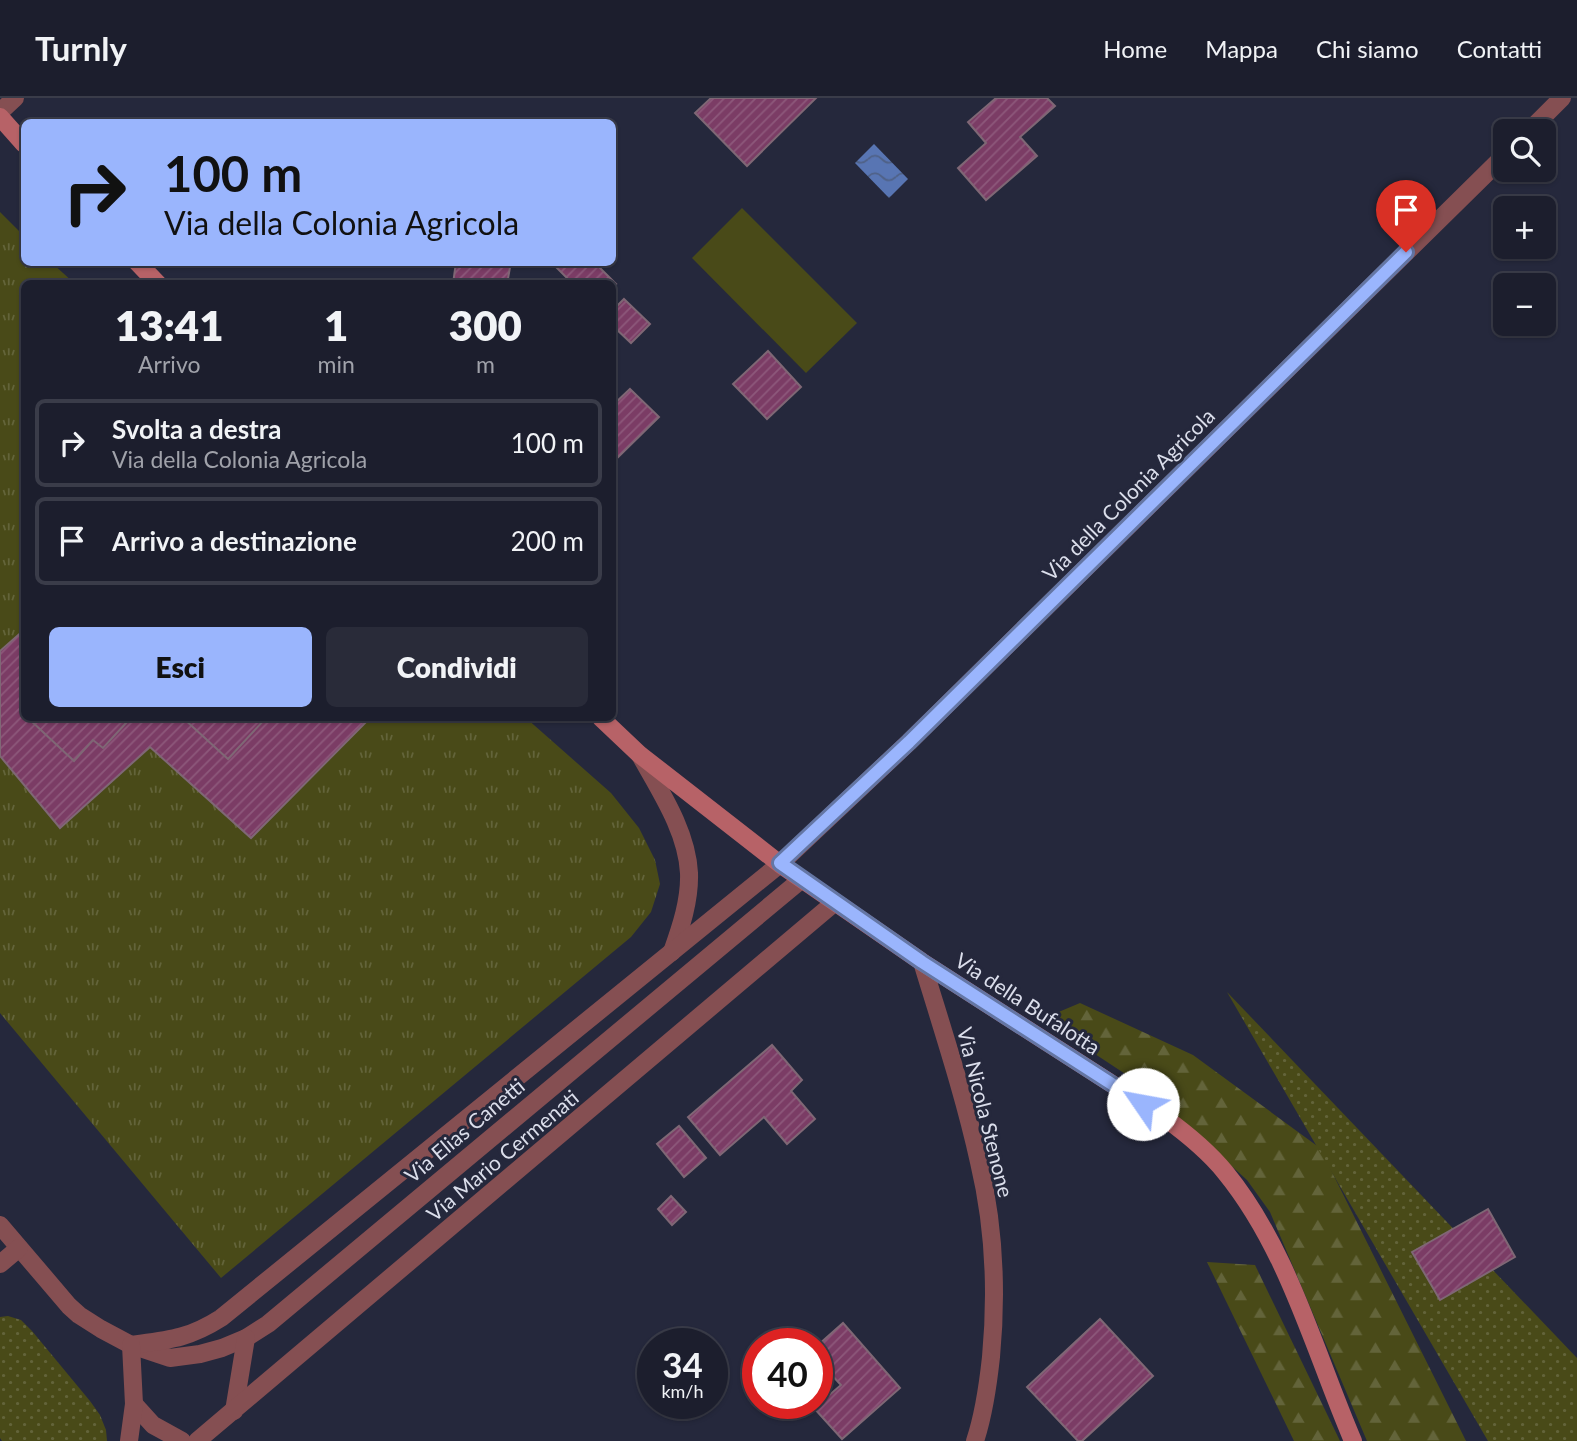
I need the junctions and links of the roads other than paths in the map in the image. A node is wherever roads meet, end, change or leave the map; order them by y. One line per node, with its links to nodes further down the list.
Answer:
1 (15, 98): 3 (street)
2 (1562, 98): 4 (street)
3 (0, 114): 5 (street)
4 (1541, 119)
5 (21, 140)
6 (1493, 167): 11 (street, Via della Colonia Agricola)
7 (141, 266): 8 (street)
8 (154, 280)
9 (604, 721): 10 (street, Via della Bufalotta)
10 (639, 754): 11 (street, Via della Bufalotta); 14 (street)
11 (780, 863): 12 (street, Via della Bufalotta); 14 (street, Via Elias Canetti)
12 (802, 878): 13 (street, Via della Bufalotta); 17 (street, Via Elias Canetti)
13 (835, 902): 15 (street, Via della Bufalotta); 24 (street, Via Mario Cermenati)
14 (672, 952): 16 (street, Via Elias Canetti)
15 (922, 962): 28 (street, Via Nicola Stenone); 29 (street, Via della Bufalotta)
16 (407, 1167): 17 (street); 22 (street, Via Elias Canetti)
17 (427, 1191): 21 (street, Via Elias Canetti)
18 (0, 1225): 19 (street, Via Elias Canetti)
19 (19, 1248): 20 (street); 22 (street, Via Elias Canetti)
20 (0, 1264)
21 (246, 1338): 22 (street, Via Elias Canetti); 24 (street)
22 (131, 1345): 23 (street)
23 (134, 1404): 25 (street); 26 (street)
24 (234, 1411): 27 (street, Via Mario Cermenati)
25 (129, 1441)
26 (182, 1441)
27 (197, 1441)
28 (975, 1441)
29 (1353, 1441)

